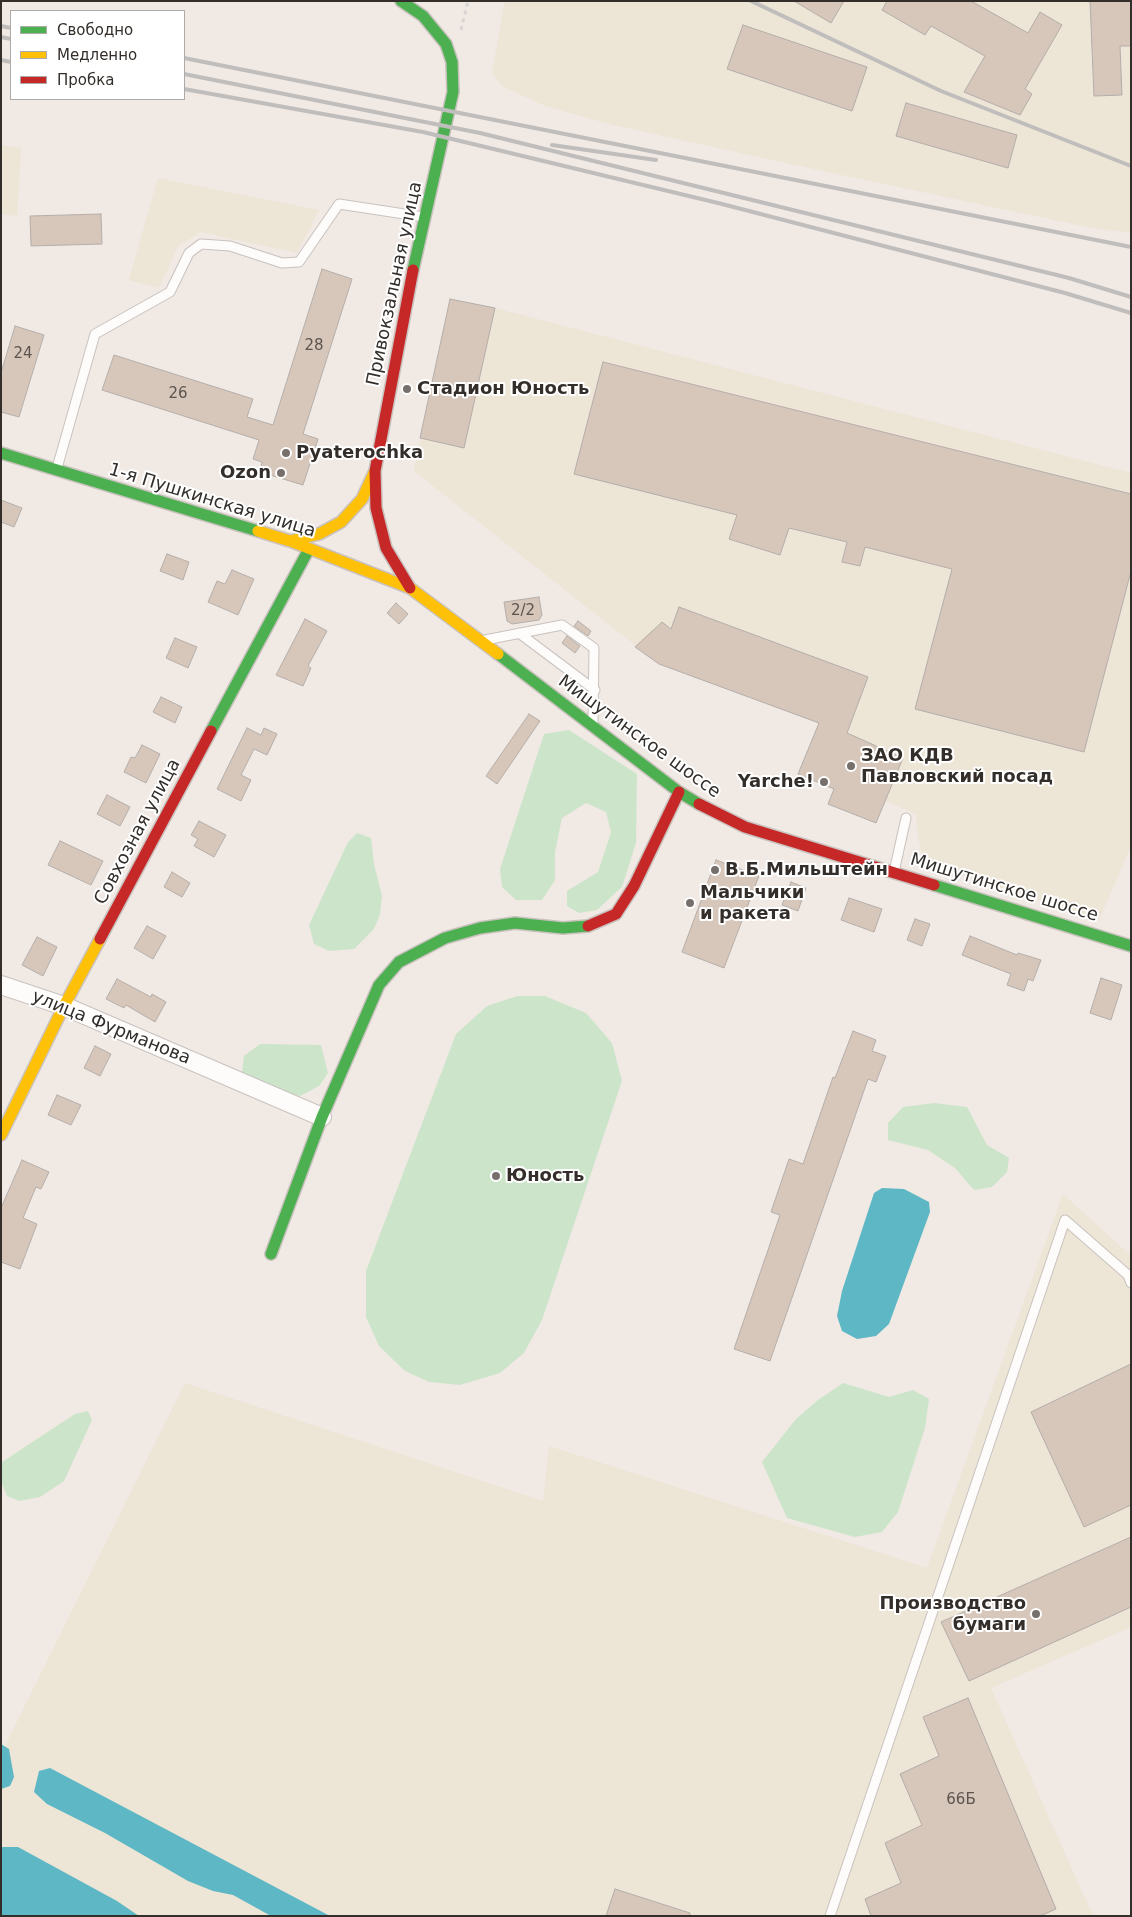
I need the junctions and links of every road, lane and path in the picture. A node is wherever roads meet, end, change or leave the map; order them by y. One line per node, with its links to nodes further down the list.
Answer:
1 (401, 1): 2 (main road, Привокзальная улица)
2 (425, 217): 4 (lane); 5 (main road, Привокзальная улица)
3 (1, 453): 4 (main road, 1-я Пушкинская улица)
4 (56, 470): 6 (main road, 1-я Пушкинская улица)
5 (374, 471): 6 (main road); 8 (main road, Привокзальная улица)
6 (290, 541): 7 (main road, 1-я Пушкинская улица)
7 (309, 549): 8 (main road, 1-я Пушкинская улица); 18 (main road, Совхозная улица)
8 (410, 588): 10 (main road, Мишутинское шоссе)
9 (519, 633): 10 (lane); 11 (lane); 11 (lane)
10 (479, 641): 12 (main road, Мишутинское шоссе)
11 (595, 690): 12 (lane)
12 (593, 728): 13 (main road, Мишутинское шоссе)
13 (679, 792): 15 (main road, Мишутинское шоссе); 19 (main road)
14 (906, 818): 15 (lane)
15 (894, 872): 16 (main road, Мишутинское шоссе)
16 (1131, 946)
17 (1, 985): 18 (street, улица Фурманова)
18 (64, 1006): 19 (street, улица Фурманова); 20 (main road, Совхозная улица)
19 (322, 1117): 21 (main road)
20 (1, 1135)
21 (271, 1254)
22 (1131, 1283): 23 (lane)
23 (830, 1916)

